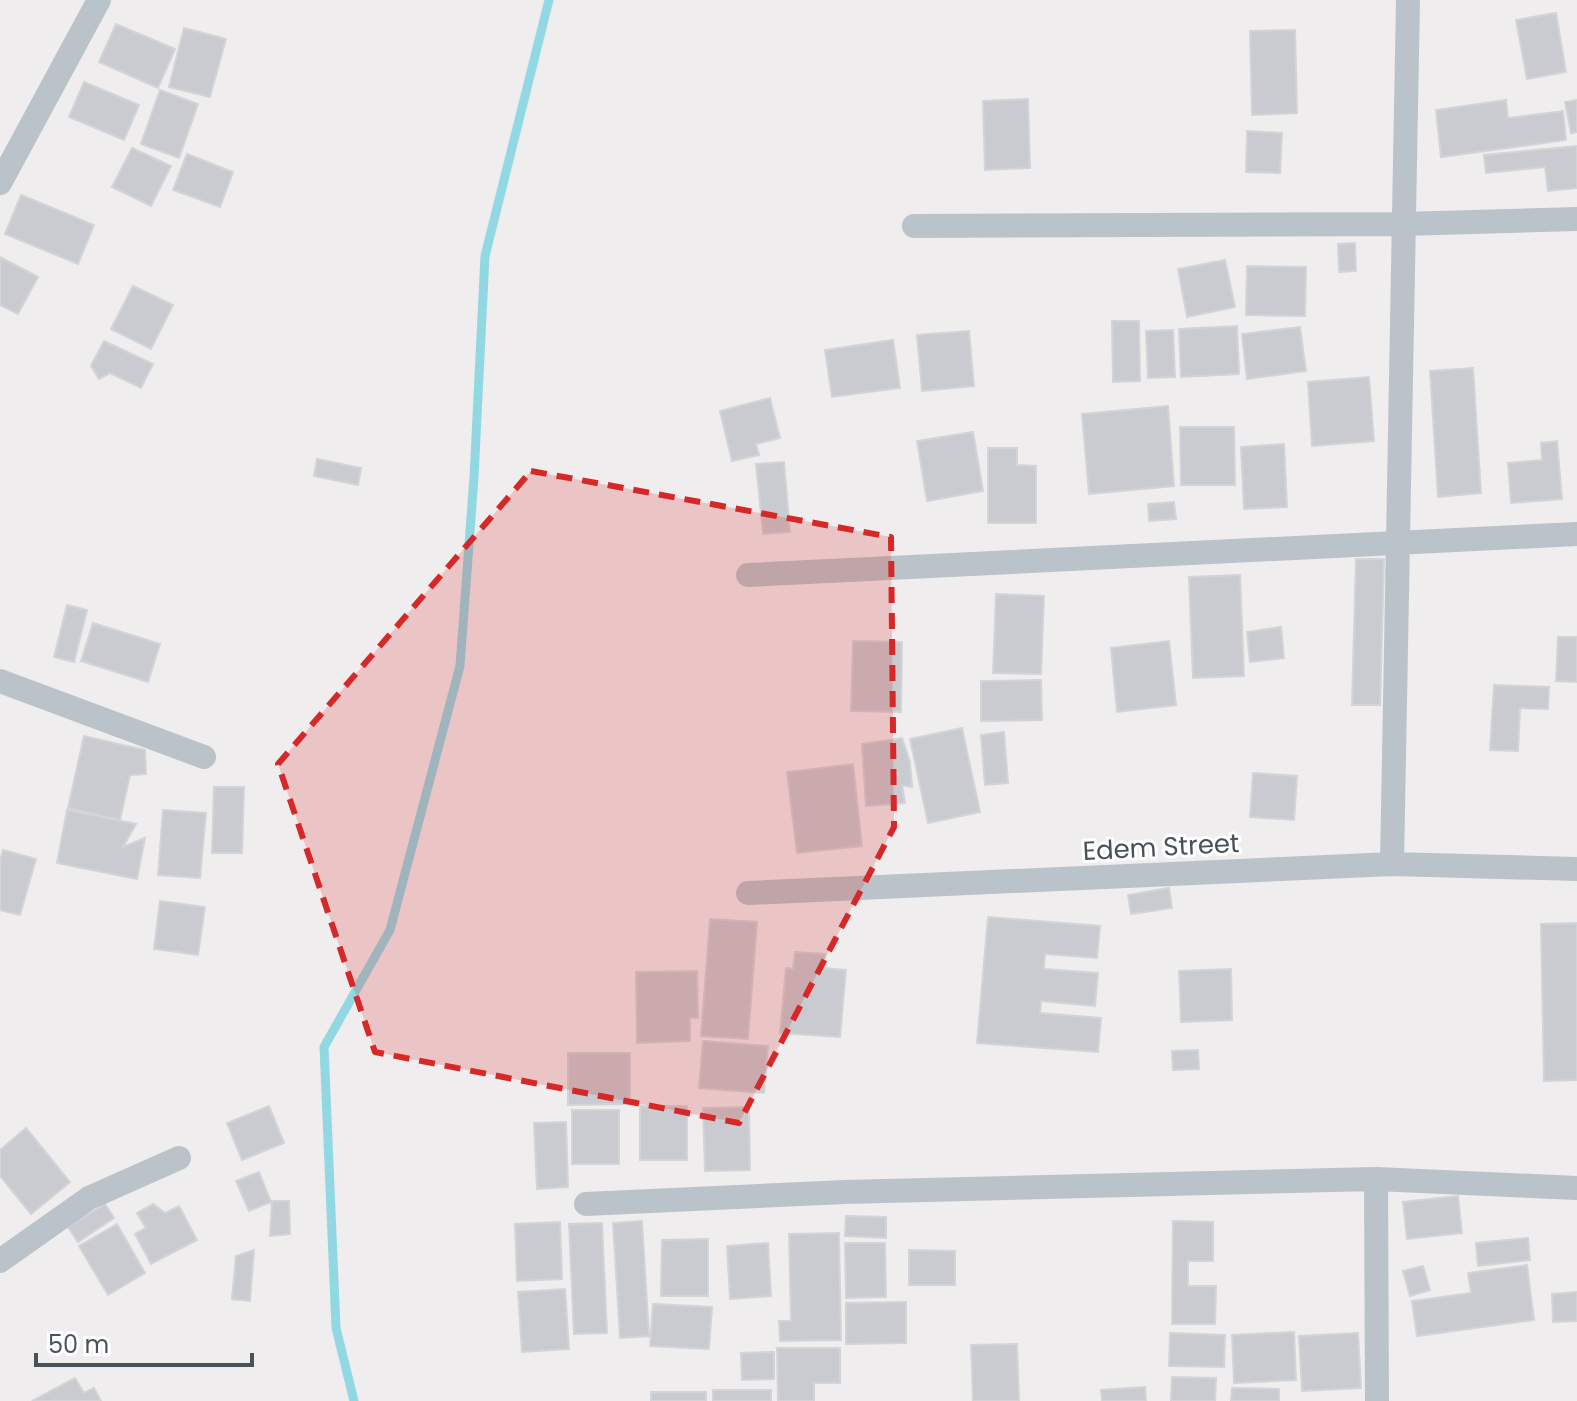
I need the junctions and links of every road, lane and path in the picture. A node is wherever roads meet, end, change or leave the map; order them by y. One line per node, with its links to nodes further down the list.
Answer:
1 (99, 0): 3 (street)
2 (1408, 0): 5 (street)
3 (0, 183)
4 (1577, 219): 5 (street)
5 (1403, 224): 6 (street); 8 (street)
6 (914, 226)
7 (1577, 534): 8 (street)
8 (1400, 542): 9 (street); 12 (street)
9 (748, 575)
10 (0, 681): 11 (street)
11 (204, 757)
12 (1392, 864): 13 (street, Edem Street); 14 (street, Edem Street)
13 (1577, 869)
14 (748, 893)
15 (179, 1158): 19 (street)
16 (1376, 1179): 17 (street); 18 (street); 20 (street)
17 (1577, 1188)
18 (586, 1204)
19 (0, 1261)
20 (1377, 1401)

